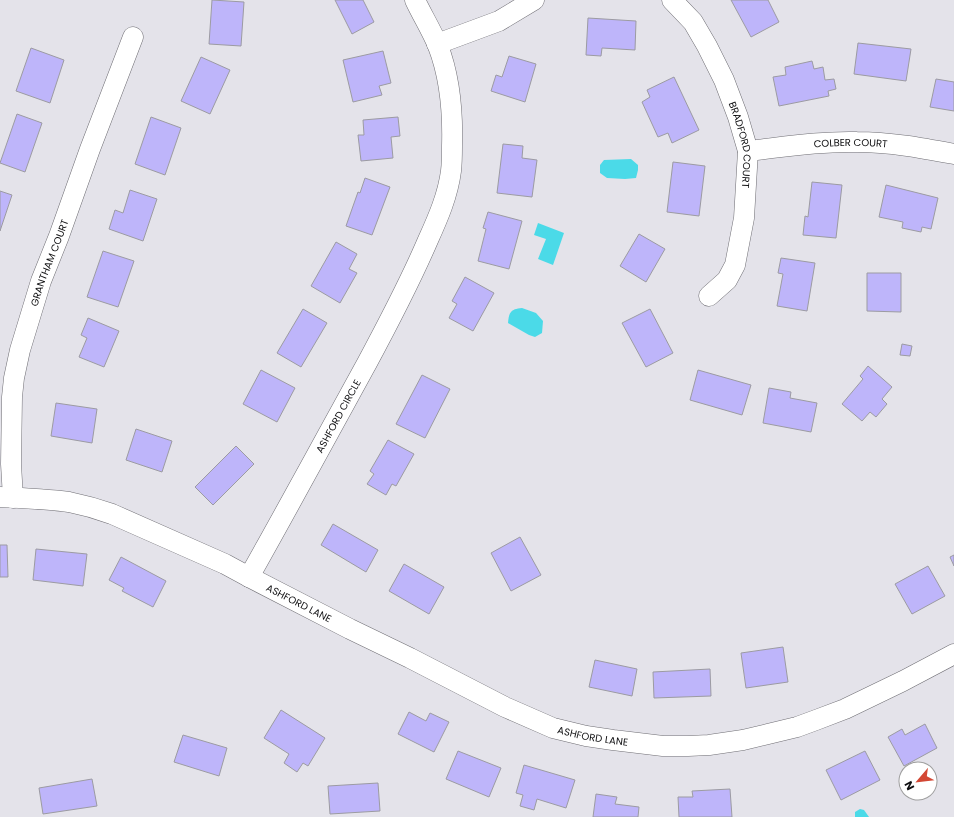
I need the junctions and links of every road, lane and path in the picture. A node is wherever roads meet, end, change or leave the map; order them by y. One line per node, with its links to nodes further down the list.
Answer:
1 (415, 0): 5 (street, ASHFORD CIRCLE)
2 (534, 0): 5 (street)
3 (672, 0): 6 (street, BRADFORD COURT)
4 (133, 37): 9 (street, GRANTHAM COURT)
5 (437, 44): 10 (street, ASHFORD CIRCLE)
6 (748, 151): 7 (street, COLBER COURT); 8 (street, BRADFORD COURT)
7 (954, 154)
8 (709, 296)
9 (7, 497): 10 (street)
10 (249, 578): 11 (street, ASHFORD LANE)
11 (954, 654)

